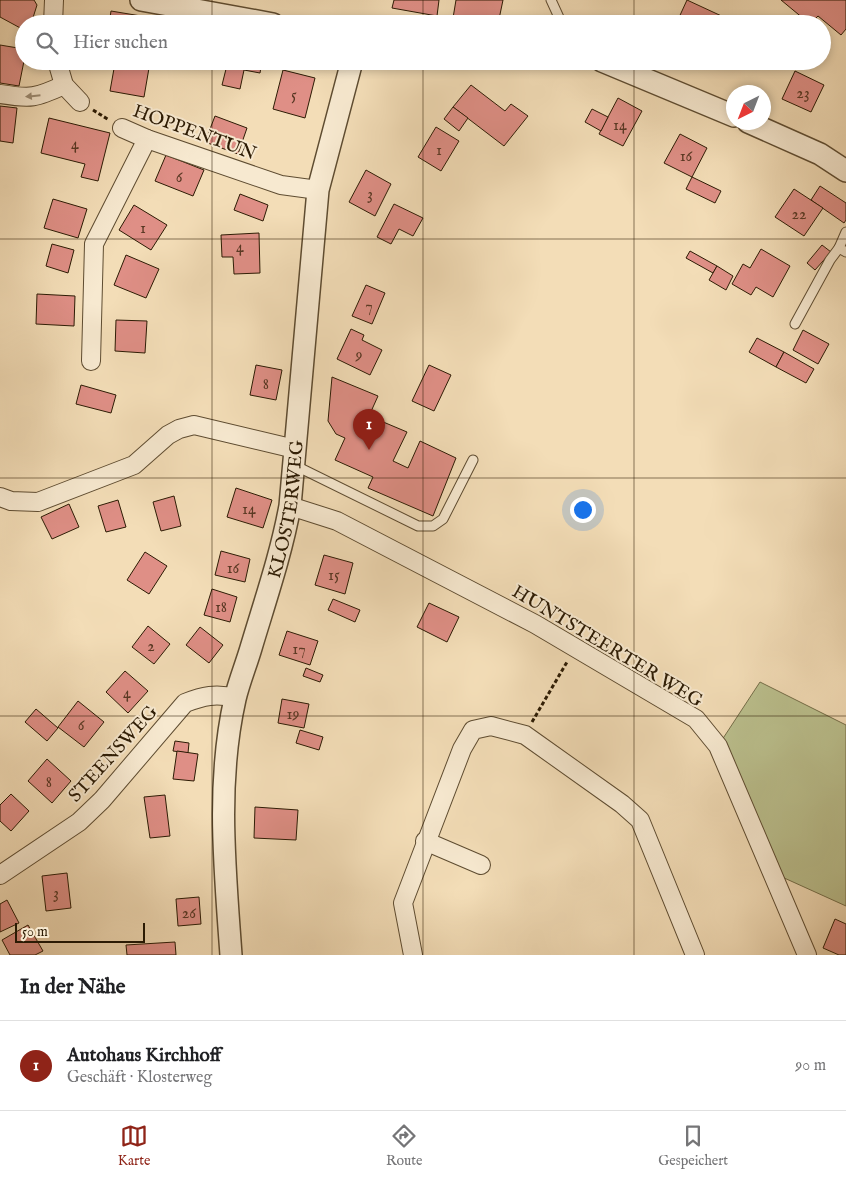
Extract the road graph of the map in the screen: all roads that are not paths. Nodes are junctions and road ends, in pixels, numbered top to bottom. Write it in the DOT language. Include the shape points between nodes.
graph roads {
  1 [pos="54,0"];
  2 [pos="141,0"];
  3 [pos="551,0"];
  4 [pos="53,15"];
  5 [pos="224,15"];
  6 [pos="558,15"];
  7 [pos="60,70"];
  8 [pos="350,70"];
  9 [pos="624,70"];
  10 [pos="64,85"];
  11 [pos="0,94"];
  12 [pos="80,102"];
  13 [pos="726,113"];
  14 [pos="122,128"];
  15 [pos="766,130"];
  16 [pos="147,139"];
  17 [pos="846,171"];
  18 [pos="318,190"];
  19 [pos="846,232"];
  20 [pos="842,250"];
  21 [pos="795,324"];
  22 [pos="91,361"];
  23 [pos="294,457"];
  24 [pos="473,460"];
  25 [pos="0,497"];
  26 [pos="290,506"];
  27 [pos="235,698"];
  28 [pos="425,841"];
  29 [pos="481,865"];
  30 [pos="0,874"];
  31 [pos="231,955"];
  32 [pos="413,955"];
  33 [pos="695,955"];
  34 [pos="807,955"];
  1 -- 4 [label="street"];
  2 -- 5 [label="street"];
  3 -- 6 [label="lane"];
  7 -- 10 [label="street"];
  8 -- 18 [label="street, KLOSTERWEG"];
  9 -- 13 [label="street"];
  10 -- 11 [label="street, one-way" via="39,96"];
  10 -- 12 [label="street"];
  14 -- 16 [label="street, HOPPENTUN"];
  15 -- 17 [label="street" via="820,154"];
  16 -- 18 [label="street, HOPPENTUN" via="281,185"];
  16 -- 22 [label="street" via="94,244"];
  18 -- 23 [label="street, KLOSTERWEG"];
  19 -- 20 [label="lane"];
  20 -- 21 [label="lane" via="830,260"];
  23 -- 24 [label="lane" via="418,526 433,526 443,519"];
  23 -- 25 [label="street" via="194,425 168,435 134,464 38,502 11,501"];
  23 -- 26 [label="street, KLOSTERWEG"];
  26 -- 27 [label="street, KLOSTERWEG" via="283,546"];
  26 -- 34 [label="street, HUNTSTEERTER WEG" via="337,521 535,624 696,720 718,746"];
  27 -- 30 [label="street, STEENSWEG" via="204,696 185,703 102,800 79,822"];
  27 -- 31 [label="street, KLOSTERWEG" via="224,783 224,850"];
  28 -- 29 [label="street"];
  28 -- 32 [label="street" via="403,903"];
  28 -- 33 [label="street" via="462,748 473,730 491,726 524,735 640,820"];
}
